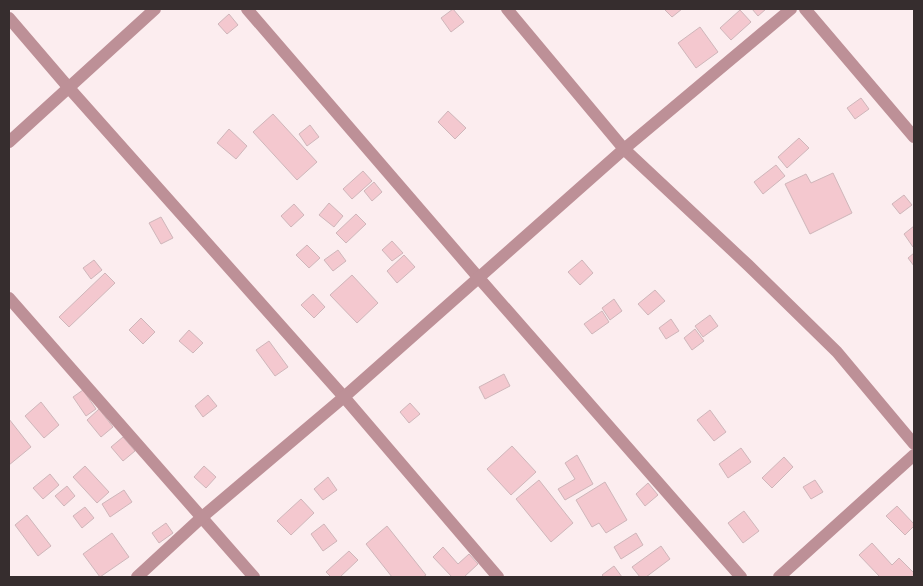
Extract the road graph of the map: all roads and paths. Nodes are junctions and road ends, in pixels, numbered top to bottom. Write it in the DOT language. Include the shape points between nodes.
graph roads {
  1 [pos="155,9"];
  2 [pos="247,9"];
  3 [pos="507,9"];
  4 [pos="791,9"];
  5 [pos="805,9"];
  6 [pos="9,18"];
  7 [pos="69,88"];
  8 [pos="914,137"];
  9 [pos="9,142"];
  10 [pos="624,149"];
  11 [pos="478,277"];
  12 [pos="9,298"];
  13 [pos="344,397"];
  14 [pos="914,444"];
  15 [pos="914,455"];
  16 [pos="201,518"];
  17 [pos="137,577"];
  18 [pos="254,577"];
  19 [pos="498,577"];
  20 [pos="741,577"];
  21 [pos="779,577"];
  1 -- 7 [label="street"];
  2 -- 11 [label="street"];
  3 -- 10 [label="street"];
  4 -- 10 [label="street"];
  5 -- 8 [label="street"];
  6 -- 7 [label="street"];
  7 -- 9 [label="street"];
  7 -- 13 [label="street"];
  10 -- 11 [label="street"];
  10 -- 14 [label="street" via="837,352"];
  11 -- 13 [label="street"];
  11 -- 20 [label="street"];
  12 -- 16 [label="street"];
  13 -- 16 [label="street"];
  13 -- 19 [label="street"];
  15 -- 21 [label="street"];
  16 -- 17 [label="street"];
  16 -- 18 [label="street"];
}
